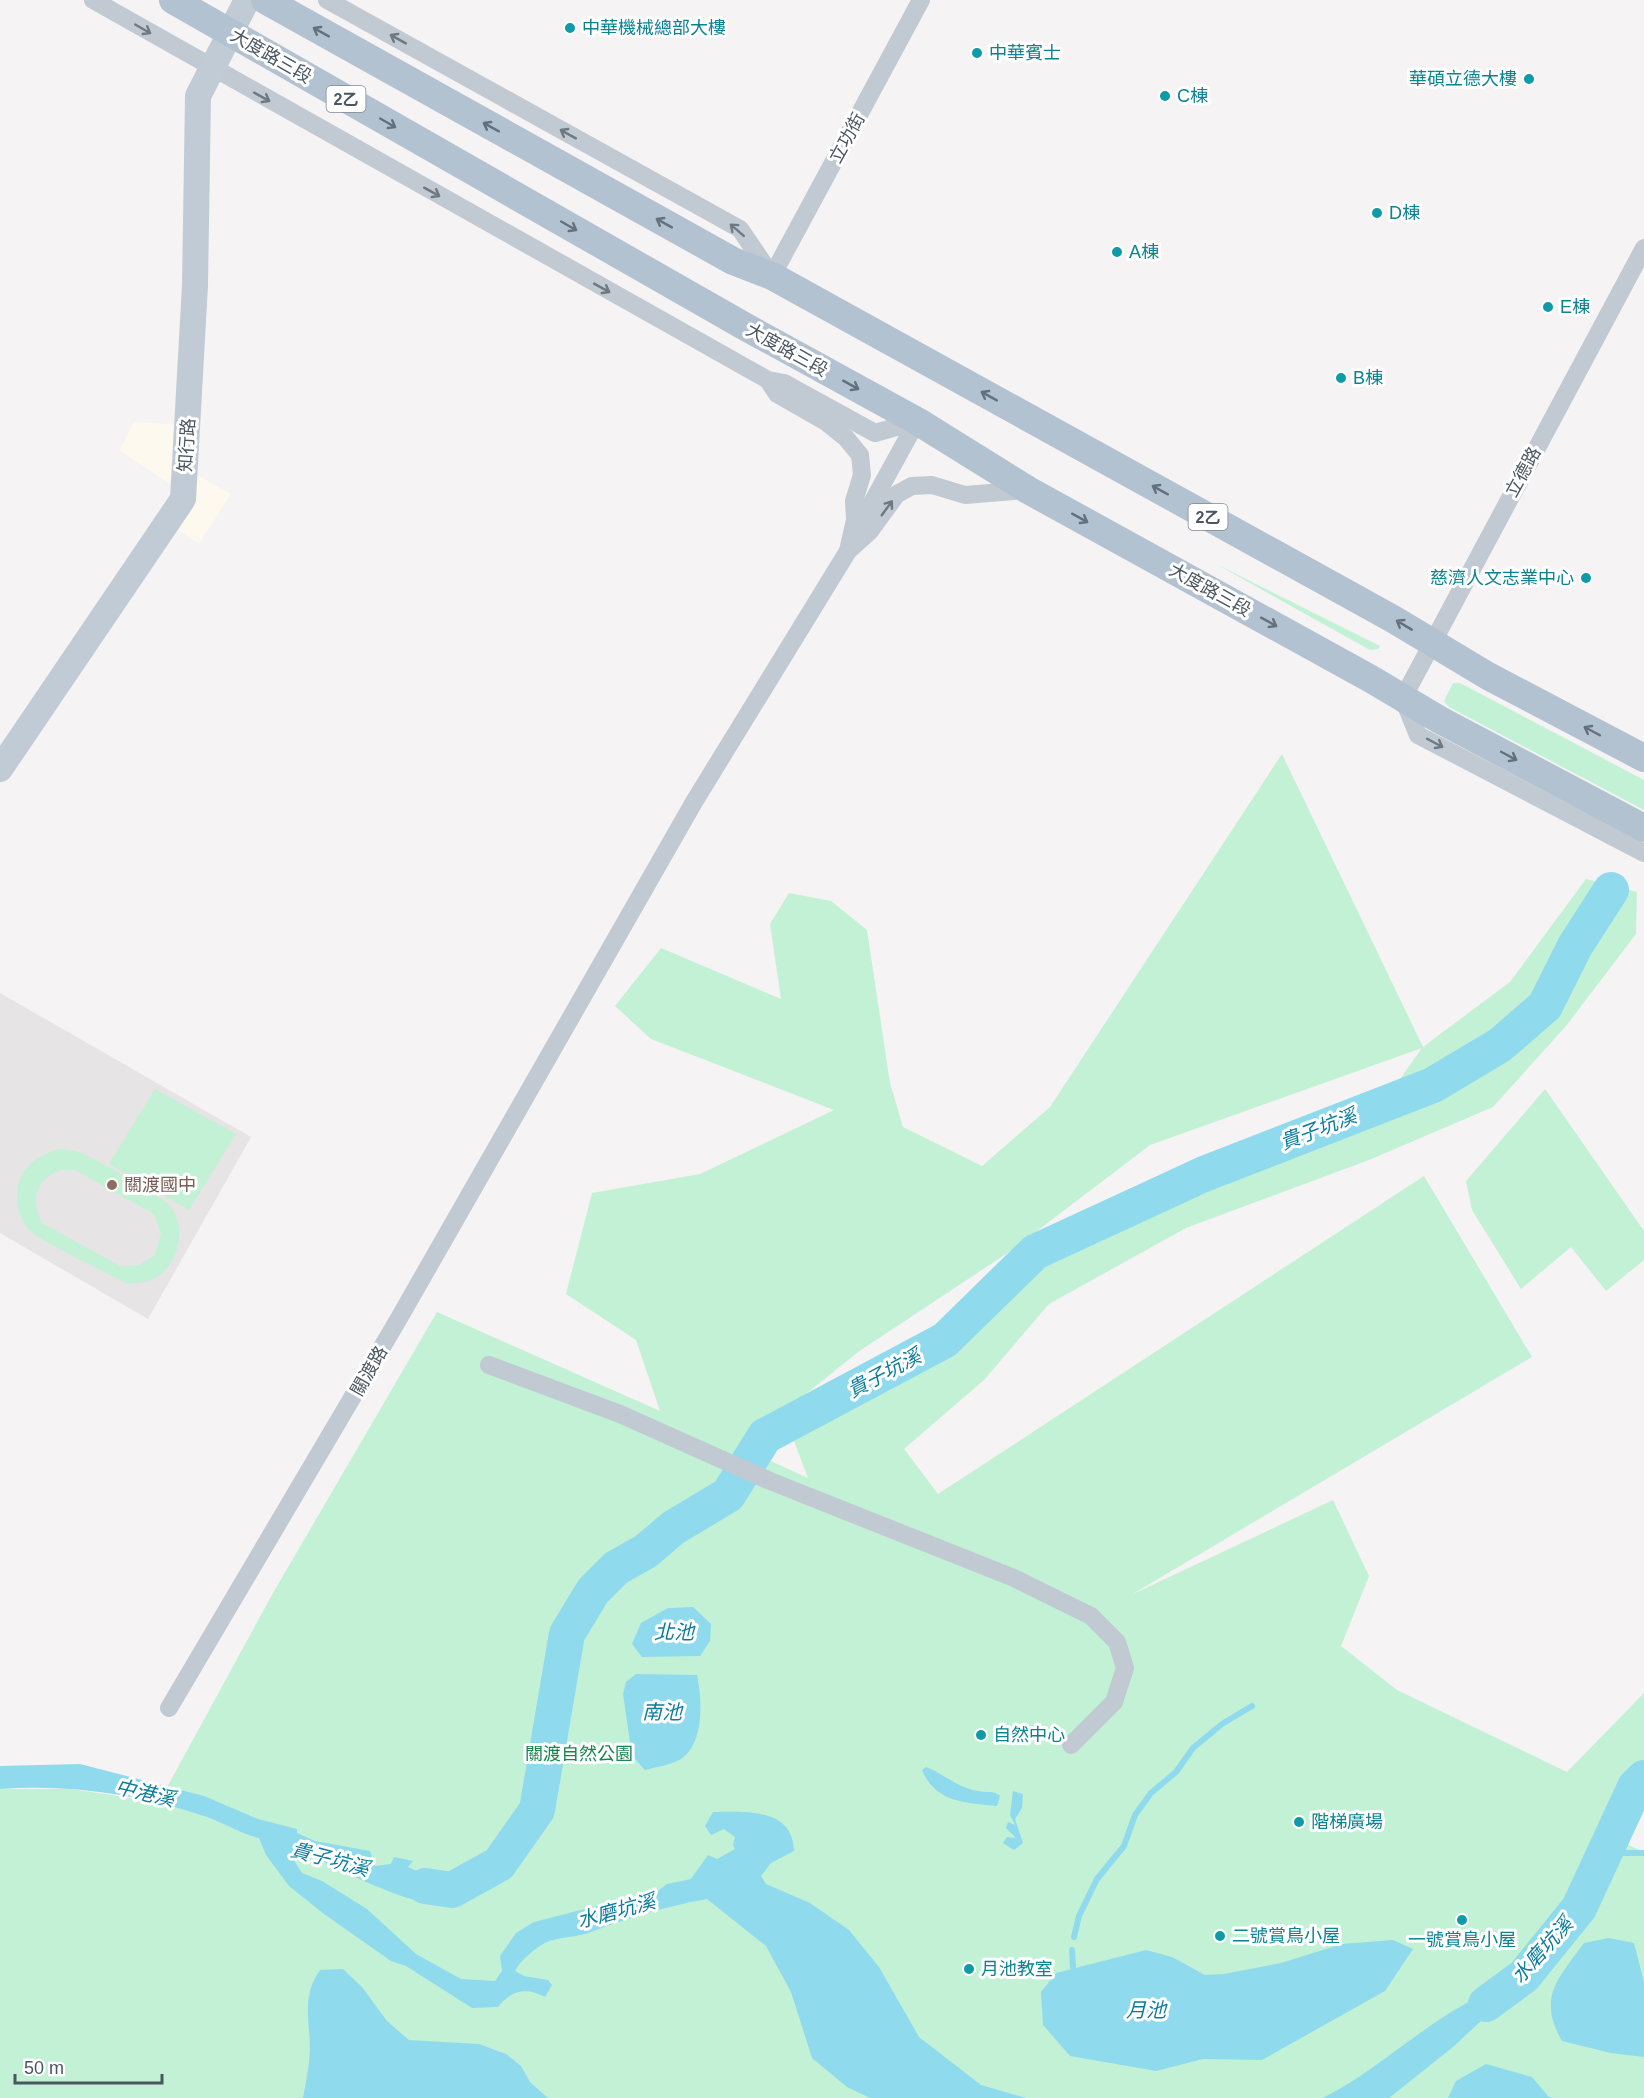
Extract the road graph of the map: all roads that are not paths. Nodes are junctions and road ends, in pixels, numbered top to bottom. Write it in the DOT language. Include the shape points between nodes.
graph roads {
  1 [pos="93,0"];
  2 [pos="173,0"];
  3 [pos="247,0"];
  4 [pos="265,0"];
  5 [pos="327,0"];
  6 [pos="921,0"];
  7 [pos="211,68"];
  8 [pos="1644,248"];
  9 [pos="772,276"];
  10 [pos="768,380"];
  11 [pos="917,421"];
  12 [pos="1028,490"];
  13 [pos="855,520"];
  14 [pos="848,551"];
  15 [pos="1432,642"];
  16 [pos="1403,698"];
  17 [pos="1644,758"];
  18 [pos="0,769"];
  19 [pos="1610,822"];
  20 [pos="1644,828"];
  21 [pos="1644,853"];
  22 [pos="489,1365"];
  23 [pos="169,1708"];
  24 [pos="1071,1745"];
  1 -- 7 [label="street, 大度路三段, one-way"];
  2 -- 11 [label="main road, 大度路三段 / 2乙, one-way"];
  3 -- 7 [label="street, 知行路"];
  9 -- 4 [label="main road, 2乙, one-way" via="733,261"];
  9 -- 5 [label="street, one-way" via="740,229"];
  6 -- 9 [label="street, 立功街"];
  7 -- 10 [label="street, 大度路三段, one-way"];
  7 -- 18 [label="street, 知行路" via="198,96 195,285 183,499"];
  8 -- 15 [label="street, 立德路"];
  15 -- 9 [label="main road, 2乙, one-way"];
  10 -- 11 [label="street" via="784,383 875,433"];
  10 -- 13 [label="street" via="777,394 826,422 860,455 862,475 854,501"];
  11 -- 12 [label="main road, 大度路三段 / 2乙"];
  11 -- 13 [label="street" via="868,510"];
  14 -- 12 [label="street, one-way" via="870,531 897,494 912,486 932,485 965,495"];
  12 -- 16 [label="main road, 大度路三段 / 2乙, one-way"];
  13 -- 14 [label="street"];
  14 -- 23 [label="street, 關渡路" via="694,802 387,1340"];
  15 -- 16 [label="street, 立德路"];
  17 -- 15 [label="main road, 2乙, one-way"];
  16 -- 19 [label="main road, 大度路三段 / 2乙, one-way"];
  19 -- 20 [label="main road, 2乙"];
  19 -- 21 [label="street"];
  22 -- 24 [label="street" via="620,1414 1014,1578 1091,1616 1117,1642 1125,1668 1114,1702"];
}
